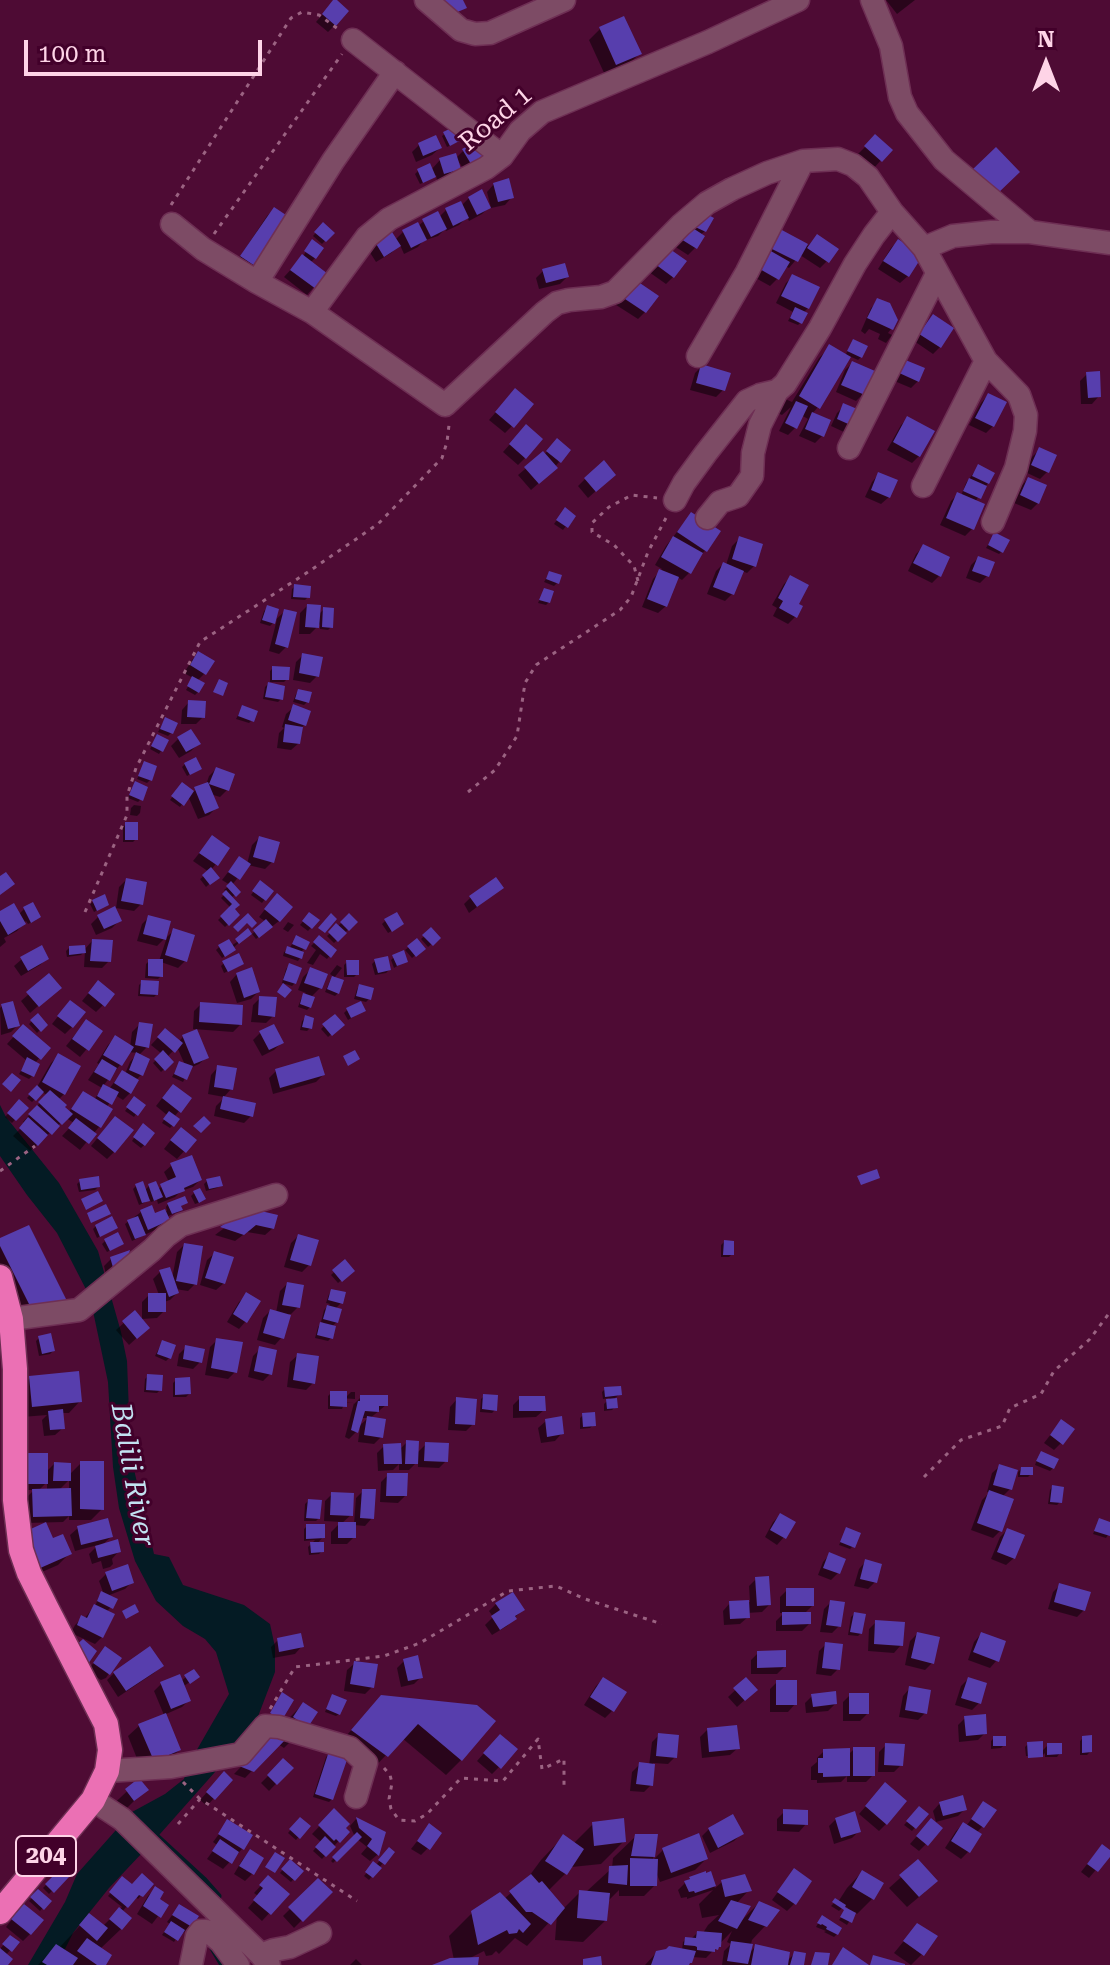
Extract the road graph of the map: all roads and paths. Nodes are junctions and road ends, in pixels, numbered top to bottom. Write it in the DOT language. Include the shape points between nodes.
graph roads {
  1 [pos="426,0"];
  2 [pos="564,0"];
  3 [pos="798,0"];
  4 [pos="872,0"];
  5 [pos="353,40"];
  6 [pos="395,72"];
  7 [pos="502,156"];
  8 [pos="803,161"];
  9 [pos="892,212"];
  10 [pos="172,224"];
  11 [pos="1030,232"];
  12 [pos="1110,243"];
  13 [pos="924,248"];
  14 [pos="203,249"];
  15 [pos="937,274"];
  16 [pos="257,282"];
  17 [pos="312,312"];
  18 [pos="698,356"];
  19 [pos="986,361"];
  20 [pos="777,391"];
  21 [pos="445,405"];
  22 [pos="849,448"];
  23 [pos="923,486"];
  24 [pos="675,500"];
  25 [pos="707,518"];
  26 [pos="993,522"];
  27 [pos="638,581"];
  28 [pos="468,792"];
  29 [pos="85,912"];
  30 [pos="35,1146"];
  31 [pos="0,1171"];
  32 [pos="276,1195"];
  33 [pos="0,1277"];
  34 [pos="1110,1312"];
  35 [pos="11,1319"];
  36 [pos="924,1477"];
  37 [pos="662,1624"];
  38 [pos="265,1717"];
  39 [pos="366,1763"];
  40 [pos="107,1771"];
  41 [pos="182,1772"];
  42 [pos="564,1788"];
  43 [pos="198,1797"];
  44 [pos="356,1797"];
  45 [pos="93,1800"];
  46 [pos="178,1824"];
  47 [pos="357,1901"];
  48 [pos="0,1912"];
  49 [pos="320,1933"];
  50 [pos="260,1955"];
  51 [pos="191,1965"];
  52 [pos="238,1965"];
  1 -- 2 [label="street" via="461,30 475,34 490,33"];
  3 -- 7 [label="street, Road 1" via="542,112"];
  4 -- 11 [label="street" via="891,46 907,113 944,160"];
  5 -- 6 [label="street"];
  5 -- 10 [label="path" via="319,15 302,12 291,18 170,206"];
  5 -- 14 [label="path"];
  6 -- 7 [label="street"];
  6 -- 16 [label="street"];
  7 -- 17 [label="street, Road 1" via="389,219 367,237"];
  8 -- 9 [label="street" via="838,159 853,165"];
  8 -- 18 [label="street"];
  8 -- 21 [label="street" via="707,203 615,292 557,303"];
  9 -- 13 [label="street"];
  9 -- 20 [label="street"];
  10 -- 14 [label="street"];
  11 -- 12 [label="street"];
  11 -- 13 [label="street" via="953,236"];
  13 -- 15 [label="street"];
  14 -- 16 [label="street"];
  15 -- 19 [label="street"];
  15 -- 22 [label="street"];
  16 -- 17 [label="street"];
  17 -- 21 [label="street"];
  19 -- 23 [label="street"];
  19 -- 26 [label="street" via="1019,395 1026,415 1016,468"];
  20 -- 24 [label="street" via="747,401"];
  20 -- 25 [label="street" via="760,425 752,476 738,496 720,502"];
  21 -- 29 [label="path" via="449,422 442,458 378,524 200,642 136,768 127,815"];
  24 -- 27 [label="path"];
  24 -- 27 [label="path" via="632,495 592,523 592,532 634,566"];
  27 -- 28 [label="path" via="620,610 536,665 525,683 517,736 495,770"];
  30 -- 31 [label="path"];
  32 -- 35 [label="street" via="181,1225 79,1310"];
  33 -- 35 [label="highway, 204"];
  34 -- 36 [label="path" via="1090,1339 1054,1371 1041,1394 1010,1408 1002,1426 961,1440"];
  35 -- 40 [label="highway, 204" via="21,1550 106,1724"];
  37 -- 38 [label="path" via="556,1586 508,1591 420,1643 384,1656 295,1667"];
  39 -- 41 [label="street" via="350,1748 265,1726 241,1754"];
  39 -- 42 [label="path" via="376,1762 390,1775 389,1799 399,1820 415,1821 427,1814 461,1778 503,1781 538,1739 542,1769 564,1759"];
  39 -- 44 [label="street"];
  40 -- 41 [label="street" via="171,1767"];
  40 -- 45 [label="highway, 204"];
  41 -- 43 [label="path"];
  43 -- 46 [label="path"];
  43 -- 47 [label="path"];
  45 -- 48 [label="highway, 204"];
  45 -- 50 [label="street" via="122,1819"];
  49 -- 50 [label="street"];
  51 -- 52 [label="street" via="197,1936 206,1931"];
}
